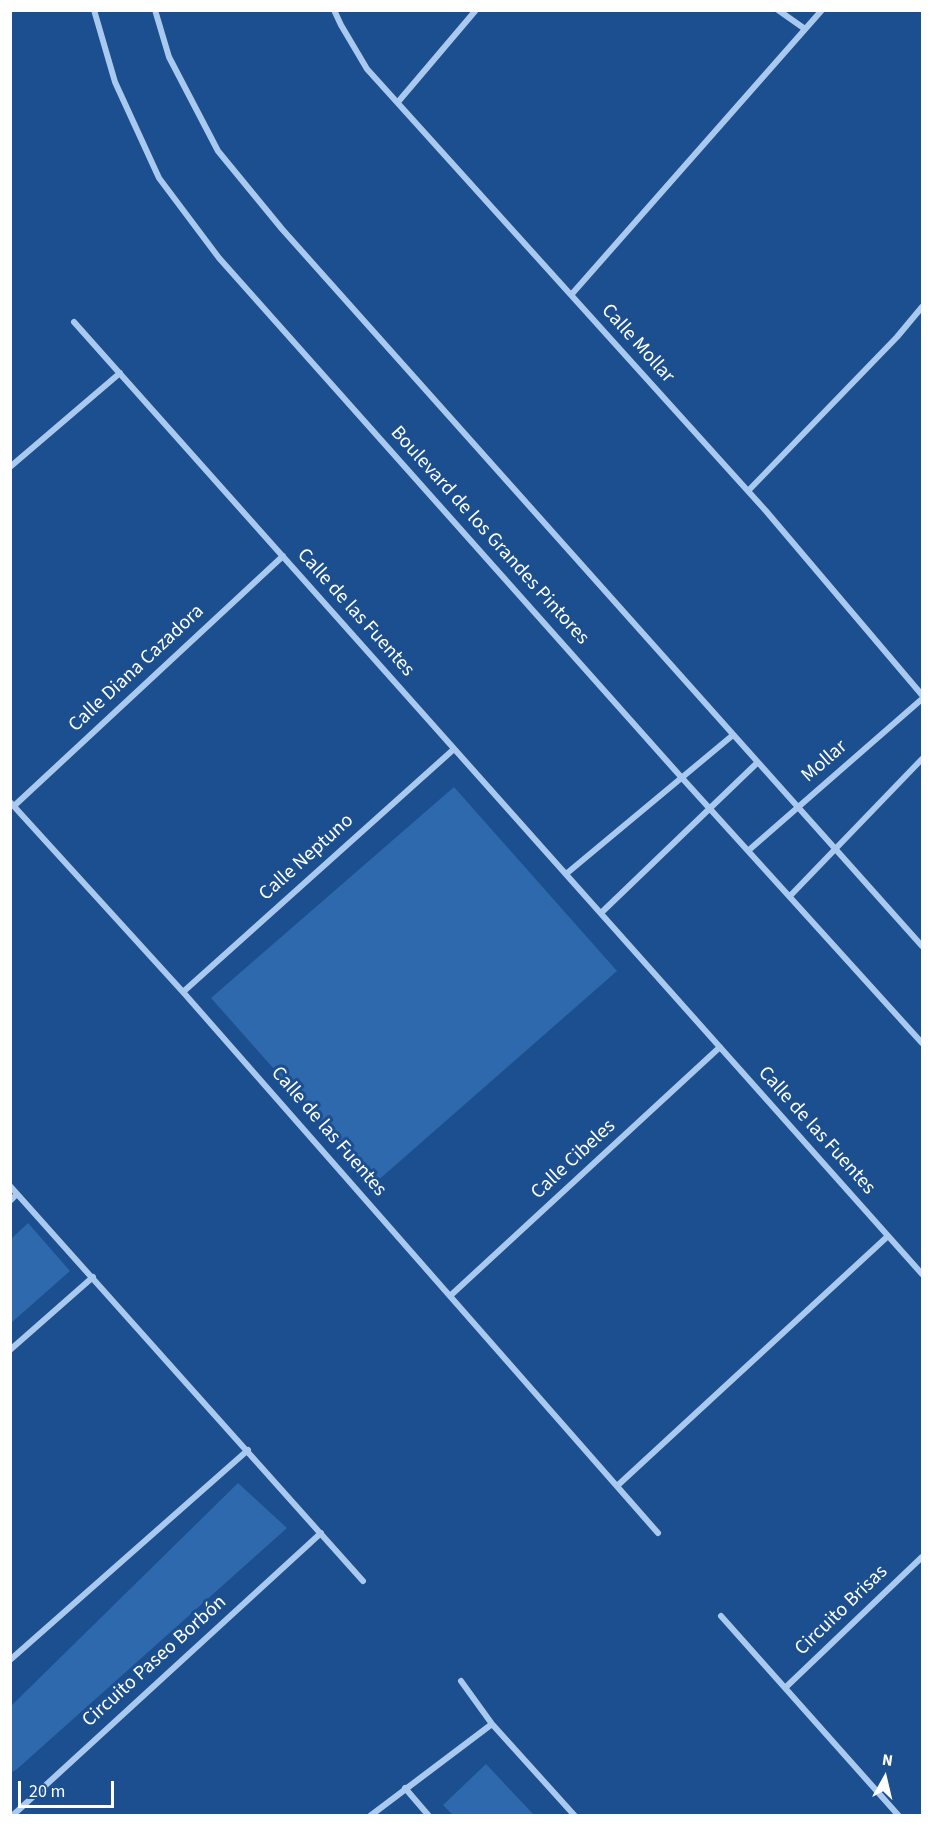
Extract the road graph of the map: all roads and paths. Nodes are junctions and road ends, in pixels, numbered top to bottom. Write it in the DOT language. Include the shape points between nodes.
graph roads {
  1 [pos="94,10"];
  2 [pos="155,10"];
  3 [pos="334,10"];
  4 [pos="476,10"];
  5 [pos="778,10"];
  6 [pos="822,10"];
  7 [pos="805,29"];
  8 [pos="398,102"];
  9 [pos="571,295"];
  10 [pos="922,307"];
  11 [pos="74,322"];
  12 [pos="120,374"];
  13 [pos="10,467"];
  14 [pos="748,491"];
  15 [pos="283,556"];
  16 [pos="922,697"];
  17 [pos="733,735"];
  18 [pos="454,749"];
  19 [pos="922,759"];
  20 [pos="757,763"];
  21 [pos="682,778"];
  22 [pos="12,804"];
  23 [pos="710,808"];
  24 [pos="797,808"];
  25 [pos="836,848"];
  26 [pos="749,850"];
  27 [pos="566,874"];
  28 [pos="790,896"];
  29 [pos="601,913"];
  30 [pos="922,946"];
  31 [pos="183,992"];
  32 [pos="922,1043"];
  33 [pos="720,1047"];
  34 [pos="10,1186"];
  35 [pos="17,1194"];
  36 [pos="10,1201"];
  37 [pos="888,1236"];
  38 [pos="922,1274"];
  39 [pos="93,1277"];
  40 [pos="450,1296"];
  41 [pos="10,1350"];
  42 [pos="248,1450"];
  43 [pos="617,1486"];
  44 [pos="321,1533"];
  45 [pos="658,1533"];
  46 [pos="922,1557"];
  47 [pos="363,1581"];
  48 [pos="721,1616"];
  49 [pos="10,1660"];
  50 [pos="461,1681"];
  51 [pos="785,1688"];
  52 [pos="492,1724"];
  53 [pos="405,1788"];
  54 [pos="12,1815"];
  55 [pos="370,1815"];
  56 [pos="429,1815"];
  57 [pos="575,1815"];
  58 [pos="899,1815"];
  1 -- 21 [label="street, Boulevard de los Grandes Pintores" via="115,82 159,178 219,258"];
  2 -- 17 [label="street" via="170,57 218,151 282,229"];
  3 -- 8 [label="street, Calle Mollar" via="367,69"];
  4 -- 8 [label="street"];
  5 -- 7 [label="street"];
  6 -- 7 [label="street"];
  7 -- 9 [label="street"];
  8 -- 9 [label="street, Calle Mollar"];
  9 -- 14 [label="street, Calle Mollar"];
  10 -- 14 [label="street"];
  11 -- 12 [label="street, Calle de las Fuentes"];
  12 -- 13 [label="street"];
  12 -- 15 [label="street, Calle de las Fuentes"];
  14 -- 16 [label="street, Calle Mollar"];
  15 -- 18 [label="street, Calle de las Fuentes"];
  15 -- 22 [label="street, Calle Diana Cazadora"];
  16 -- 24 [label="street, Mollar"];
  17 -- 20 [label="street"];
  17 -- 21 [label="street"];
  18 -- 27 [label="street, Calle de las Fuentes"];
  18 -- 31 [label="street, Calle Neptuno"];
  19 -- 25 [label="street"];
  20 -- 23 [label="street"];
  20 -- 24 [label="street"];
  21 -- 23 [label="street, Boulevard de los Grandes Pintores"];
  21 -- 27 [label="street"];
  22 -- 31 [label="street, Calle de las Fuentes"];
  23 -- 26 [label="street, Boulevard de los Grandes Pintores"];
  23 -- 29 [label="street"];
  24 -- 25 [label="street"];
  24 -- 26 [label="street, Mollar"];
  25 -- 28 [label="street"];
  25 -- 30 [label="street"];
  26 -- 28 [label="street, Boulevard de los Grandes Pintores"];
  27 -- 29 [label="street, Calle de las Fuentes"];
  28 -- 32 [label="street, Boulevard de los Grandes Pintores"];
  29 -- 33 [label="street, Calle de las Fuentes"];
  31 -- 40 [label="street, Calle de las Fuentes"];
  33 -- 37 [label="street, Calle de las Fuentes"];
  33 -- 40 [label="street, Calle Cibeles"];
  34 -- 35 [label="street"];
  35 -- 36 [label="street"];
  35 -- 39 [label="street"];
  37 -- 38 [label="street, Calle de las Fuentes"];
  37 -- 43 [label="street"];
  39 -- 41 [label="street"];
  39 -- 42 [label="street"];
  40 -- 43 [label="street, Calle de las Fuentes"];
  42 -- 44 [label="street"];
  42 -- 49 [label="street"];
  43 -- 45 [label="street, Calle de las Fuentes"];
  44 -- 47 [label="street"];
  44 -- 54 [label="street, Circuito Paseo Borbón"];
  46 -- 51 [label="street, Circuito Brisas"];
  48 -- 51 [label="street"];
  50 -- 52 [label="street"];
  51 -- 58 [label="street"];
  52 -- 53 [label="street"];
  52 -- 57 [label="street"];
  53 -- 55 [label="street"];
  53 -- 56 [label="street"];
}
